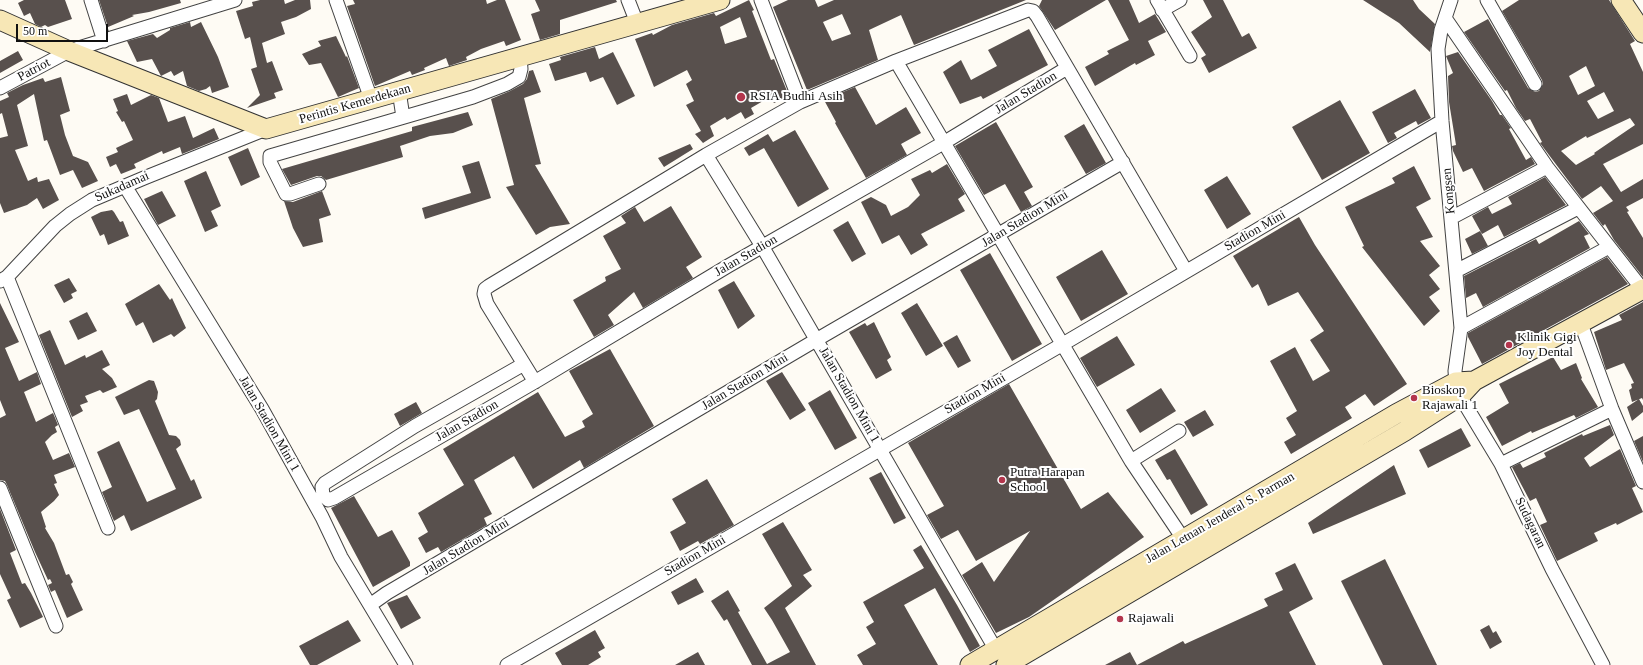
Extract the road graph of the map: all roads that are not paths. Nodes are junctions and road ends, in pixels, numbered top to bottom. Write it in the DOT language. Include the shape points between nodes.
graph roads {
  1 [pos="91,0"];
  2 [pos="235,0"];
  3 [pos="336,0"];
  4 [pos="628,0"];
  5 [pos="720,0"];
  6 [pos="761,0"];
  7 [pos="1180,0"];
  8 [pos="1452,0"];
  9 [pos="1487,0"];
  10 [pos="1621,0"];
  11 [pos="200,5"];
  12 [pos="1160,5"];
  13 [pos="1445,18"];
  14 [pos="0,20"];
  15 [pos="637,23"];
  16 [pos="1643,33"];
  17 [pos="104,41"];
  18 [pos="68,51"];
  19 [pos="1190,56"];
  20 [pos="520,57"];
  21 [pos="896,61"];
  22 [pos="1067,68"];
  23 [pos="1535,84"];
  24 [pos="0,88"];
  25 [pos="399,91"];
  26 [pos="371,99"];
  27 [pos="800,102"];
  28 [pos="403,117"];
  29 [pos="1442,121"];
  30 [pos="266,129"];
  31 [pos="945,142"];
  32 [pos="706,155"];
  33 [pos="1123,162"];
  34 [pos="1547,167"];
  35 [pos="319,184"];
  36 [pos="125,186"];
  37 [pos="1578,208"];
  38 [pos="1451,218"];
  39 [pos="999,235"];
  40 [pos="762,246"];
  41 [pos="1609,247"];
  42 [pos="1186,271"];
  43 [pos="1456,271"];
  44 [pos="3,279"];
  45 [pos="1643,289"];
  46 [pos="1581,324"];
  47 [pos="1461,328"];
  48 [pos="816,340"];
  49 [pos="1062,344"];
  50 [pos="524,364"];
  51 [pos="535,382"];
  52 [pos="1464,386"];
  53 [pos="1612,409"];
  54 [pos="414,426"];
  55 [pos="1179,431"];
  56 [pos="425,445"];
  57 [pos="880,448"];
  58 [pos="1329,454"];
  59 [pos="1131,461"];
  60 [pos="1501,464"];
  61 [pos="1338,470"];
  62 [pos="1643,482"];
  63 [pos="0,488"];
  64 [pos="328,500"];
  65 [pos="322,517"];
  66 [pos="108,528"];
  67 [pos="1184,540"];
  68 [pos="1193,556"];
  69 [pos="370,605"];
  70 [pos="56,626"];
  71 [pos="997,651"];
  72 [pos="406,665"];
  73 [pos="507,665"];
  74 [pos="970,665"];
  75 [pos="1603,665"];
  1 -- 17 [label="street"];
  2 -- 11 [label="street, Patriot"];
  3 -- 26 [label="street"];
  4 -- 15 [label="street"];
  5 -- 15 [label="street, Perintis Kemerdekaan"];
  6 -- 27 [label="street"];
  7 -- 12 [label="street"];
  8 -- 13 [label="street, Kongsen"];
  9 -- 23 [label="street"];
  10 -- 16 [label="street"];
  11 -- 17 [label="street, Patriot"];
  12 -- 19 [label="street"];
  13 -- 29 [label="street, Kongsen" via="1438,49"];
  13 -- 34 [label="street"];
  14 -- 18 [label="street"];
  15 -- 20 [label="street, Perintis Kemerdekaan"];
  17 -- 18 [label="street, Patriot"];
  18 -- 24 [label="street, Patriot"];
  18 -- 30 [label="street"];
  20 -- 25 [label="street, Perintis Kemerdekaan"];
  20 -- 28 [label="street" via="519,77 507,84 473,97"];
  21 -- 22 [label="street" via="1028,10 1037,16"];
  21 -- 27 [label="street"];
  21 -- 31 [label="street"];
  22 -- 31 [label="street, Jalan Stadion"];
  22 -- 33 [label="street"];
  25 -- 26 [label="street, Perintis Kemerdekaan"];
  25 -- 28 [label="street"];
  26 -- 30 [label="street, Perintis Kemerdekaan"];
  27 -- 32 [label="street"];
  28 -- 35 [label="street" via="270,156 270,162 286,194"];
  29 -- 38 [label="street, Kongsen"];
  29 -- 42 [label="street, Stadion Mini"];
  30 -- 36 [label="street, Sukadamai"];
  31 -- 39 [label="street"];
  31 -- 40 [label="street, Jalan Stadion"];
  32 -- 40 [label="street, Jalan Stadion Mini 1"];
  32 -- 50 [label="street" via="485,289 487,304"];
  33 -- 39 [label="street, Jalan Stadion Mini"];
  33 -- 42 [label="street"];
  34 -- 37 [label="street"];
  34 -- 38 [label="street"];
  36 -- 44 [label="street, Sukadamai" via="92,200 70,214"];
  36 -- 65 [label="street, Jalan Stadion Mini 1" via="262,409"];
  37 -- 41 [label="street"];
  37 -- 43 [label="street"];
  38 -- 43 [label="street, Kongsen"];
  39 -- 48 [label="street, Jalan Stadion Mini"];
  39 -- 49 [label="street"];
  40 -- 48 [label="street, Jalan Stadion Mini 1"];
  40 -- 51 [label="street, Jalan Stadion"];
  41 -- 45 [label="street"];
  41 -- 47 [label="street"];
  42 -- 49 [label="street, Stadion Mini"];
  43 -- 47 [label="street, Kongsen"];
  44 -- 66 [label="street"];
  45 -- 46 [label="street, Jalan Letnan Jenderal S. Parman"];
  46 -- 52 [label="street, Jalan Letnan Jenderal S. Parman"];
  46 -- 53 [label="street"];
  47 -- 52 [label="street, Kongsen" via="1455,371"];
  48 -- 57 [label="street, Jalan Stadion Mini 1"];
  48 -- 69 [label="street, Jalan Stadion Mini"];
  49 -- 57 [label="street, Stadion Mini"];
  49 -- 59 [label="street"];
  50 -- 51 [label="street"];
  50 -- 54 [label="street, Jalan Stadion"];
  51 -- 56 [label="street, Jalan Stadion"];
  52 -- 58 [label="street, Jalan Letnan Jenderal S. Parman" via="1396,414"];
  52 -- 60 [label="street, Sudagaran"];
  52 -- 61 [label="street, Jalan Letnan Jenderal S. Parman"];
  53 -- 60 [label="street"];
  53 -- 62 [label="street"];
  54 -- 56 [label="street, Jalan Stadion"];
  54 -- 64 [label="street, Jalan Stadion" via="325,483 322,491"];
  55 -- 59 [label="street"];
  56 -- 64 [label="street, Jalan Stadion"];
  57 -- 71 [label="street, Jalan Stadion Mini 1"];
  57 -- 73 [label="street, Stadion Mini"];
  58 -- 61 [label="street"];
  58 -- 67 [label="street, Jalan Letnan Jenderal S. Parman"];
  59 -- 67 [label="street"];
  60 -- 75 [label="street, Sudagaran" via="1552,569"];
  61 -- 68 [label="street, Jalan Letnan Jenderal S. Parman"];
  63 -- 70 [label="street"];
  64 -- 65 [label="street, Jalan Stadion"];
  65 -- 69 [label="street, Jalan Stadion Mini 1"];
  67 -- 68 [label="street"];
  67 -- 71 [label="street, Jalan Letnan Jenderal S. Parman"];
  68 -- 71 [label="street, Jalan Letnan Jenderal S. Parman"];
  69 -- 72 [label="street, Jalan Stadion Mini 1"];
  71 -- 74 [label="street, Jalan Letnan Jenderal S. Parman"];
}
